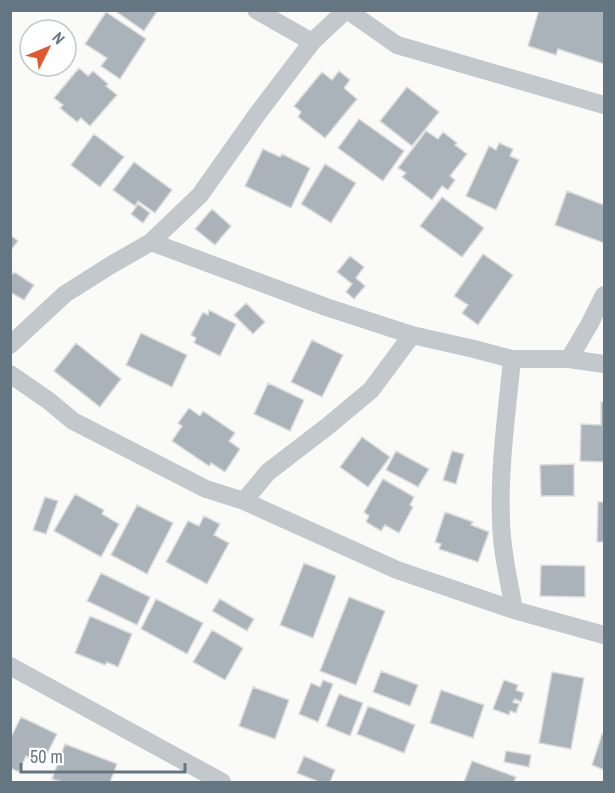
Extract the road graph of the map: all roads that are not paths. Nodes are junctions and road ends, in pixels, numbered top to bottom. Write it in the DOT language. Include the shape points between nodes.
graph roads {
  1 [pos="256,10"];
  2 [pos="346,10"];
  3 [pos="312,42"];
  4 [pos="604,105"];
  5 [pos="151,242"];
  6 [pos="604,295"];
  7 [pos="412,335"];
  8 [pos="10,345"];
  9 [pos="512,359"];
  10 [pos="569,359"];
  11 [pos="604,364"];
  12 [pos="10,374"];
  13 [pos="244,501"];
  14 [pos="514,610"];
  15 [pos="604,635"];
  16 [pos="10,666"];
  17 [pos="222,783"];
  1 -- 3 [label="street"];
  2 -- 3 [label="street"];
  2 -- 4 [label="street" via="397,45"];
  3 -- 5 [label="street" via="200,195"];
  5 -- 7 [label="street"];
  5 -- 8 [label="street" via="65,294"];
  6 -- 10 [label="street"];
  7 -- 9 [label="street"];
  7 -- 13 [label="street" via="371,390 268,472"];
  9 -- 10 [label="street"];
  9 -- 14 [label="street" via="501,520"];
  10 -- 11 [label="street"];
  12 -- 13 [label="street" via="73,421 206,489"];
  13 -- 14 [label="street" via="397,570"];
  14 -- 15 [label="street"];
  16 -- 17 [label="street"];
}
